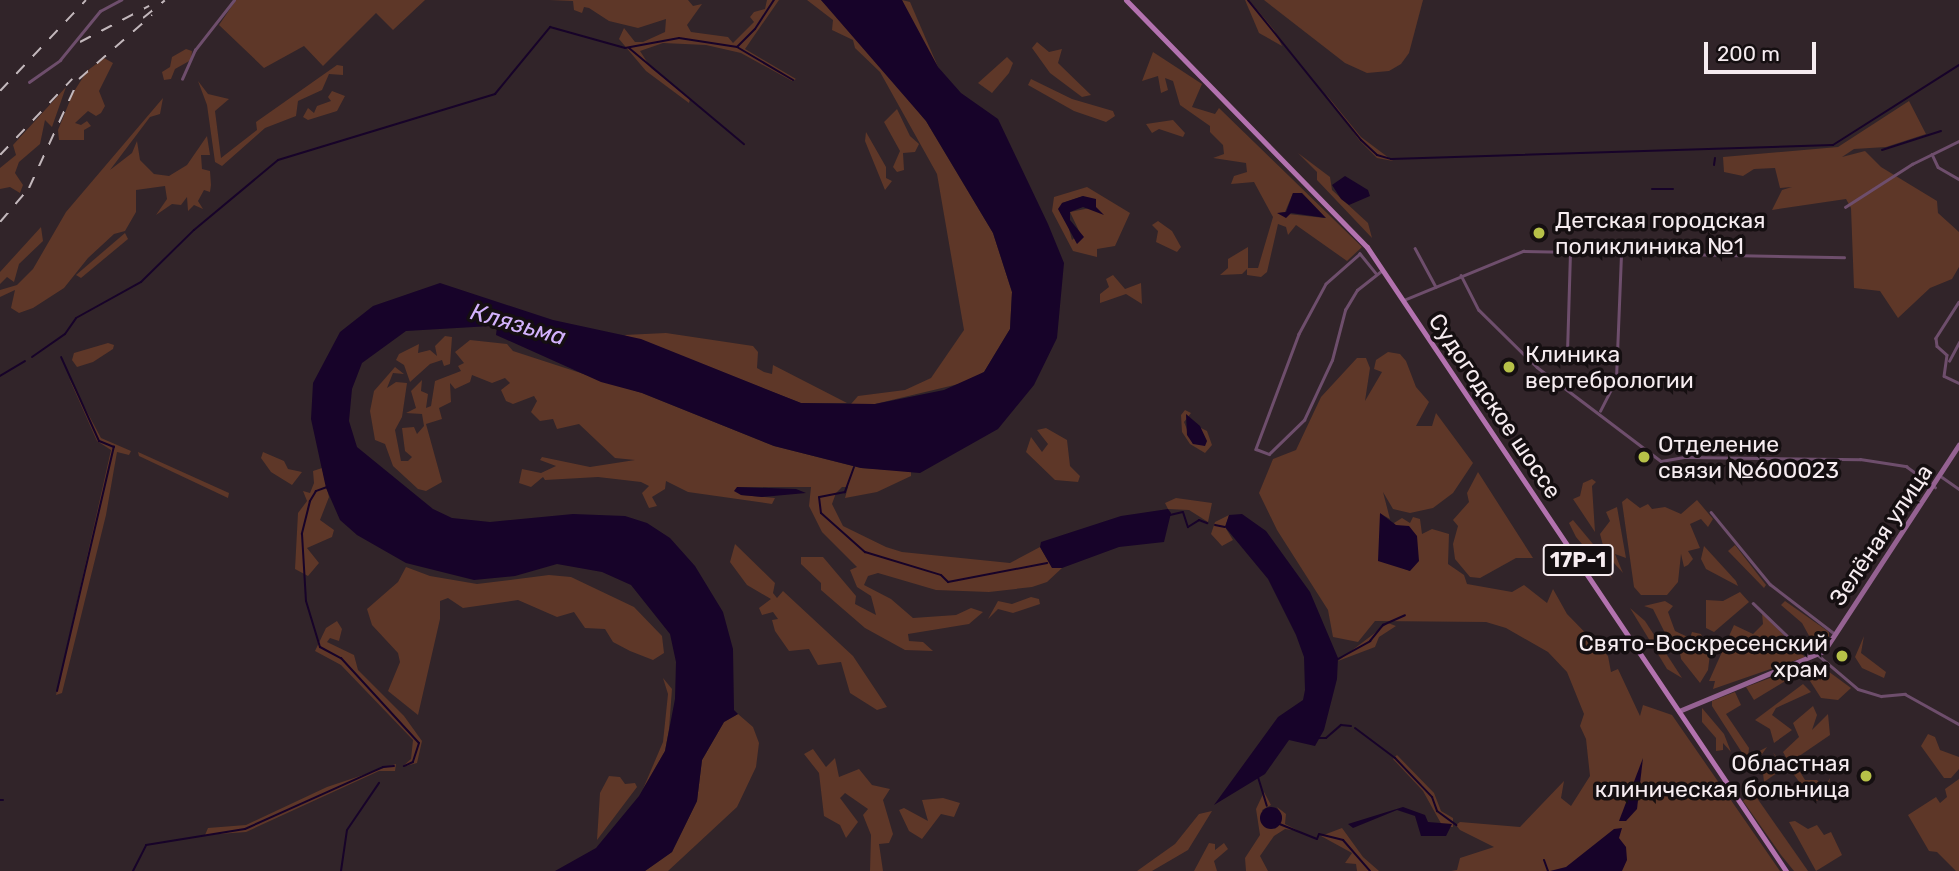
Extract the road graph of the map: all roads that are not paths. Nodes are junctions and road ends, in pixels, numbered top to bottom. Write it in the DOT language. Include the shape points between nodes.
graph roads {
  1 [pos="121,0"];
  2 [pos="234,0"];
  3 [pos="1126,0"];
  4 [pos="182,79"];
  5 [pos="29,82"];
  6 [pos="1959,141"];
  7 [pos="1932,155"];
  8 [pos="1959,179"];
  9 [pos="1845,207"];
  10 [pos="1415,248"];
  11 [pos="1570,251"];
  12 [pos="1621,253"];
  13 [pos="1844,257"];
  14 [pos="1384,270"];
  15 [pos="1376,274"];
  16 [pos="1461,275"];
  17 [pos="1436,287"];
  18 [pos="1404,300"];
  19 [pos="1959,302"];
  20 [pos="1959,342"];
  21 [pos="1567,353"];
  22 [pos="1947,363"];
  23 [pos="1959,383"];
  24 [pos="1600,411"];
  25 [pos="1959,445"];
  26 [pos="1942,477"];
  27 [pos="1935,487"];
  28 [pos="1959,489"];
  29 [pos="1712,512"];
  30 [pos="1753,603"];
  31 [pos="1835,634"];
  32 [pos="1818,655"];
  33 [pos="1811,659"];
  34 [pos="1679,711"];
  35 [pos="1957,716"];
  36 [pos="1959,724"];
  37 [pos="1786,871"];
  1 -- 5 [label="street" via="100,11 60,60"];
  2 -- 4 [label="street" via="195,50"];
  3 -- 14 [label="main road, Судогодское шоссе / 17Р-1" via="1340,216"];
  6 -- 7 [label="street"];
  7 -- 8 [label="street" via="1938,167"];
  7 -- 9 [label="street"];
  10 -- 17 [label="street"];
  11 -- 12 [label="street"];
  11 -- 16 [label="street" via="1523,251"];
  11 -- 21 [label="street"];
  12 -- 13 [label="street"];
  12 -- 24 [label="street" via="1616,379"];
  14 -- 15 [label="street"];
  14 -- 18 [label="main road, Судогодское шоссе / 17Р-1"];
  15 -- 15 [label="street" via="1357,290 1345,310 1332,360 1304,420 1269,454 1256,449 1299,334 1326,284 1360,254"];
  16 -- 17 [label="street"];
  16 -- 24 [label="street" via="1489,321 1537,367"];
  17 -- 18 [label="street"];
  18 -- 34 [label="main road, Судогодское шоссе / 17Р-1"];
  19 -- 22 [label="street" via="1936,338"];
  20 -- 22 [label="street"];
  22 -- 23 [label="street" via="1944,376"];
  24 -- 27 [label="street" via="1668,463 1684,457 1860,459 1906,466"];
  25 -- 26 [label="street, Зелёная улица"];
  26 -- 27 [label="street, Зелёная улица"];
  26 -- 28 [label="street"];
  27 -- 31 [label="street, Зелёная улица"];
  29 -- 31 [label="street" via="1770,584"];
  30 -- 33 [label="street"];
  31 -- 32 [label="street, Зелёная улица"];
  32 -- 33 [label="street, Зелёная улица"];
  32 -- 35 [label="street" via="1858,689 1881,696 1898,691"];
  33 -- 34 [label="street, Зелёная улица"];
  34 -- 37 [label="main road, Судогодское шоссе / 17Р-1"];
  35 -- 36 [label="street"];
}
